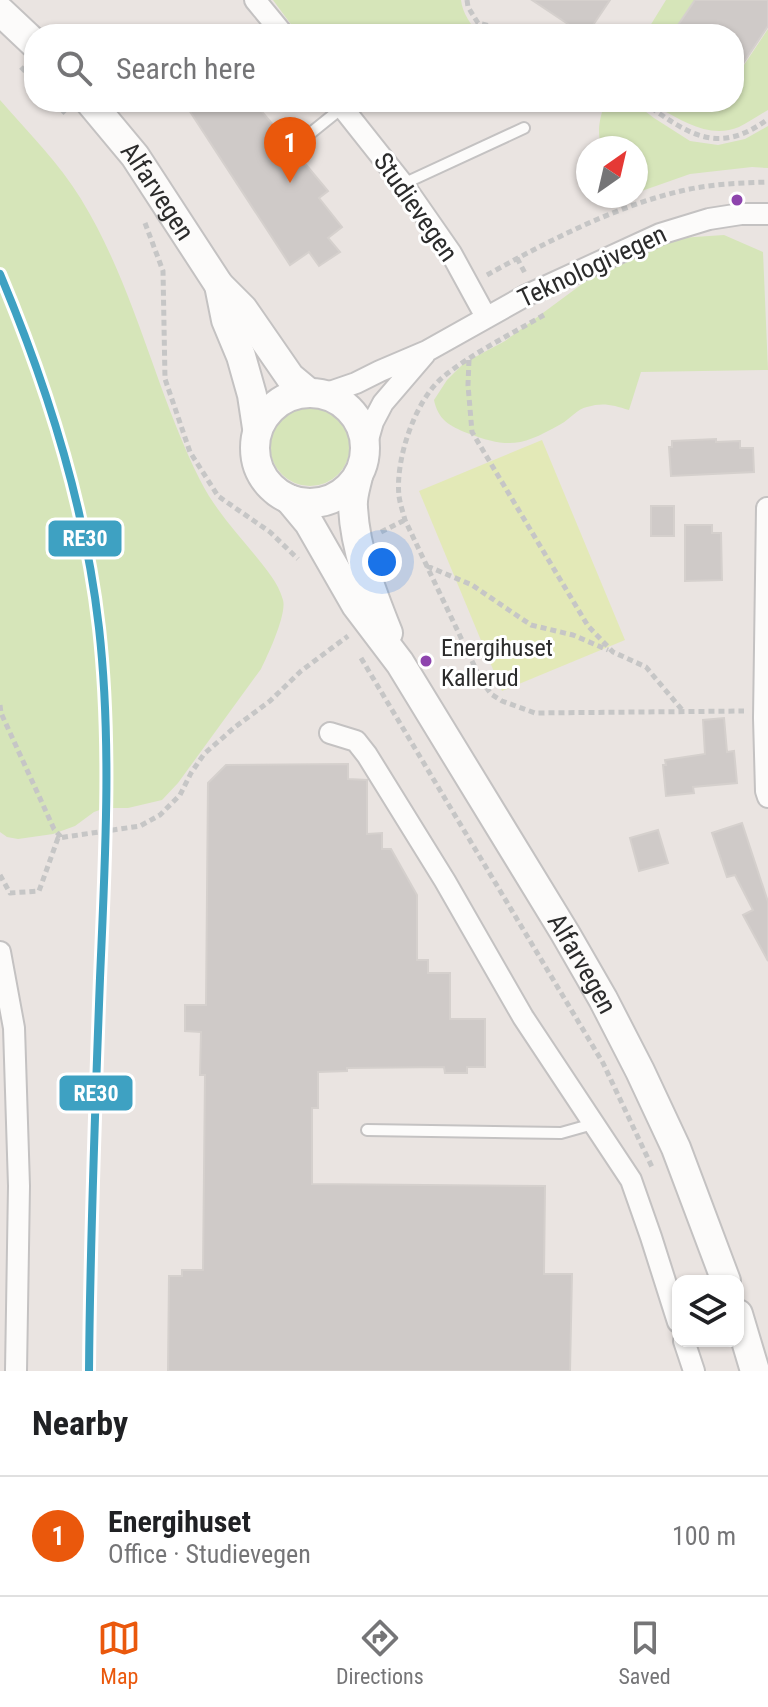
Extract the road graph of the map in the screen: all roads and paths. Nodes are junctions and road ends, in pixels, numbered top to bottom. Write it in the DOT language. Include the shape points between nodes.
graph roads {
  1 [pos="255,0"];
  2 [pos="467,0"];
  3 [pos="0,11"];
  4 [pos="478,23"];
  5 [pos="275,24"];
  6 [pos="24,34"];
  7 [pos="82,112"];
  8 [pos="332,112"];
  9 [pos="346,112"];
  10 [pos="657,112"];
  11 [pos="768,119"];
  12 [pos="524,128"];
  13 [pos="302,140"];
  14 [pos="768,182"];
  15 [pos="403,184"];
  16 [pos="768,214"];
  17 [pos="144,221"];
  18 [pos="517,258"];
  19 [pos="527,277"];
  20 [pos="219,285"];
  21 [pos="469,285"];
  22 [pos="548,313"];
  23 [pos="486,317"];
  24 [pos="427,351"];
  25 [pos="469,360"];
  26 [pos="316,393"];
  27 [pos="257,428"];
  28 [pos="361,463"];
  29 [pos="289,499"];
  30 [pos="767,508"];
  31 [pos="299,560"];
  32 [pos="425,565"];
  33 [pos="348,636"];
  34 [pos="355,649"];
  35 [pos="613,652"];
  36 [pos="400,663"];
  37 [pos="0,705"];
  38 [pos="684,712"];
  39 [pos="766,718"];
  40 [pos="330,733"];
  41 [pos="768,797"];
  42 [pos="61,837"];
  43 [pos="0,875"];
  44 [pos="0,952"];
  45 [pos="593,1124"];
  46 [pos="367,1130"];
  47 [pos="657,1177"];
  48 [pos="724,1275"];
  49 [pos="672,1303"];
  50 [pos="744,1334"];
  51 [pos="686,1347"];
  52 [pos="16,1371"];
  53 [pos="694,1371"];
  54 [pos="755,1371"];
  1 -- 5 [label="street"];
  2 -- 4 [label="path"];
  3 -- 6 [label="main road"];
  7 -- 20 [label="main road, Alfarvegen" via="135,156"];
  8 -- 13 [label="lane"];
  9 -- 15 [label="street, Studievegen"];
  10 -- 11 [label="path" via="703,138 742,134"];
  12 -- 15 [label="lane"];
  14 -- 18 [label="path" via="724,184 636,204"];
  15 -- 21 [label="street, Studievegen"];
  16 -- 23 [label="street, Teknologivegen" via="709,219 660,234"];
  17 -- 31 [label="path" via="163,271 165,379 190,452 218,496"];
  18 -- 19 [label="path"];
  18 -- 21 [label="path"];
  20 -- 26 [label="main road, Alfarvegen" via="243,309 290,377"];
  20 -- 27 [label="main road, Alfarvegen"];
  21 -- 23 [label="street, Studievegen"];
  22 -- 25 [label="path"];
  23 -- 24 [label="street, Teknologivegen"];
  24 -- 26 [label="street, Teknologivegen" via="356,383"];
  24 -- 28 [label="street, Teknologivegen" via="383,403"];
  25 -- 32 [label="path" via="427,395 405,445 399,497"];
  25 -- 35 [label="path" via="472,432 588,626"];
  26 -- 27 [label="main road" via="286,397"];
  26 -- 28 [label="main road" via="341,402 354,415 363,431"];
  27 -- 29 [label="main road" via="258,470 271,488"];
  28 -- 29 [label="main road" via="345,491 327,501"];
  28 -- 36 [label="main road, Alfarvegen" via="353,504 358,543"];
  29 -- 36 [label="main road, Alfarvegen"];
  30 -- 39 [label="street"];
  32 -- 35 [label="path" via="472,585 531,625"];
  32 -- 38 [label="path" via="481,680 502,701 535,713"];
  33 -- 42 [label="path" via="204,754 180,795 160,815 140,826"];
  34 -- 47 [label="path" via="603,1063"];
  35 -- 38 [label="path" via="646,667"];
  36 -- 48 [label="main road, Alfarvegen" via="603,999 676,1148"];
  37 -- 42 [label="path"];
  38 -- 39 [label="path" via="744,711"];
  39 -- 41 [label="street"];
  40 -- 45 [label="street" via="356,741 367,755"];
  42 -- 43 [label="path" via="39,891 10,893"];
  44 -- 52 [label="street" via="14,1028 19,1186"];
  45 -- 46 [label="lane" via="561,1133"];
  45 -- 49 [label="street" via="631,1180"];
  50 -- 54 [label="main road"];
  51 -- 53 [label="street"];
}
